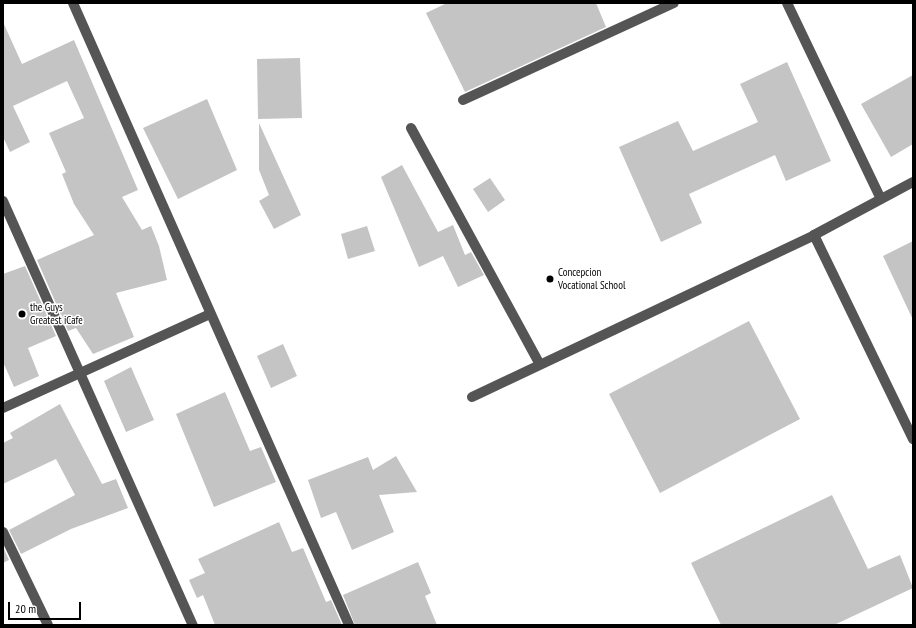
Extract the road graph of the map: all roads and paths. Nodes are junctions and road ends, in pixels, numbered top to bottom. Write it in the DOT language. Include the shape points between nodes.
graph roads {
  1 [pos="72,3"];
  2 [pos="674,3"];
  3 [pos="787,3"];
  4 [pos="463,100"];
  5 [pos="411,128"];
  6 [pos="913,182"];
  7 [pos="881,199"];
  8 [pos="3,201"];
  9 [pos="814,235"];
  10 [pos="208,315"];
  11 [pos="539,363"];
  12 [pos="79,373"];
  13 [pos="472,397"];
  14 [pos="3,408"];
  15 [pos="913,439"];
  16 [pos="3,532"];
  17 [pos="48,625"];
  18 [pos="193,625"];
  19 [pos="349,625"];
  1 -- 10 [label="street"];
  2 -- 4 [label="street"];
  3 -- 7 [label="street"];
  5 -- 11 [label="street"];
  6 -- 7 [label="street"];
  7 -- 9 [label="street"];
  8 -- 12 [label="street"];
  9 -- 11 [label="street"];
  9 -- 15 [label="street"];
  10 -- 12 [label="street"];
  10 -- 19 [label="street"];
  11 -- 13 [label="street"];
  12 -- 14 [label="street"];
  12 -- 18 [label="street"];
  16 -- 17 [label="street"];
}
